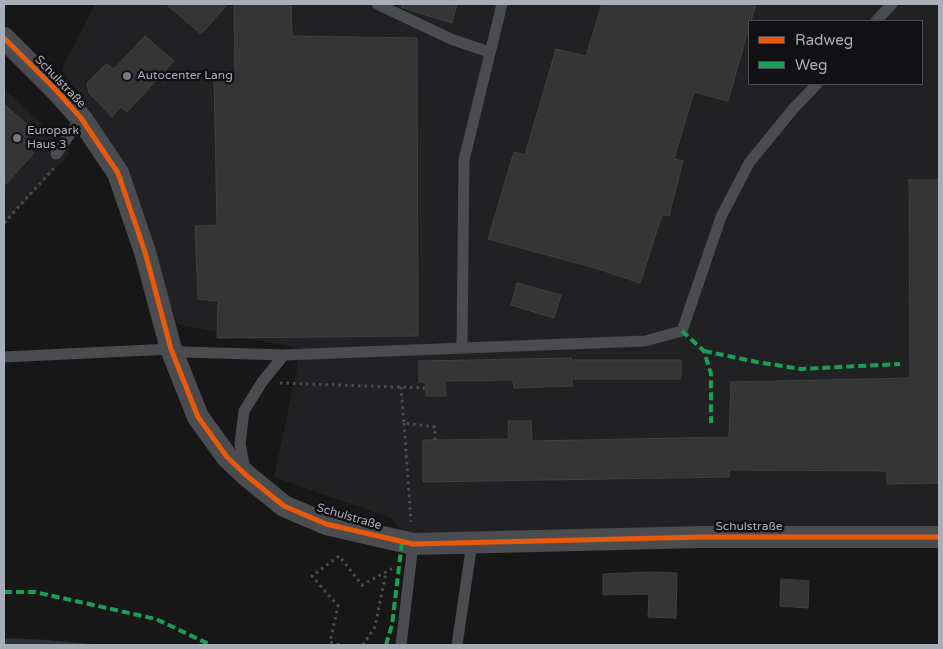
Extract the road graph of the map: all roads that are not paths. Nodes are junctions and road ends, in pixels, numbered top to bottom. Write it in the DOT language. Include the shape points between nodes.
graph roads {
  1 [pos="377,4"];
  2 [pos="502,4"];
  3 [pos="892,4"];
  4 [pos="877,20"];
  5 [pos="4,38"];
  6 [pos="489,52"];
  7 [pos="816,85"];
  8 [pos="81,118"];
  9 [pos="56,160"];
  10 [pos="462,348"];
  11 [pos="171,349"];
  12 [pos="284,355"];
  13 [pos="4,357"];
  14 [pos="247,476"];
  15 [pos="939,537"];
  16 [pos="472,543"];
  17 [pos="412,544"];
  18 [pos="401,645"];
  19 [pos="457,645"];
  1 -- 6 [label="lane" via="451,39"];
  2 -- 6 [label="lane"];
  3 -- 4 [label="lane"];
  5 -- 8 [label="street, Schulstraße"];
  6 -- 10 [label="lane" via="464,160"];
  7 -- 10 [label="lane" via="749,163 721,217 682,332 645,341"];
  8 -- 9 [label="lane"];
  8 -- 11 [label="street, Schulstraße" via="118,173 145,252"];
  10 -- 12 [label="lane"];
  11 -- 12 [label="lane"];
  11 -- 13 [label="lane"];
  11 -- 14 [label="street, Schulstraße" via="198,417 227,457"];
  12 -- 14 [label="lane" via="244,411 240,444"];
  14 -- 17 [label="street, Schulstraße" via="284,506 326,524"];
  15 -- 16 [label="street, Schulstraße" via="702,537"];
  16 -- 17 [label="street, Schulstraße"];
  16 -- 19 [label="lane"];
  17 -- 18 [label="lane"];
}
